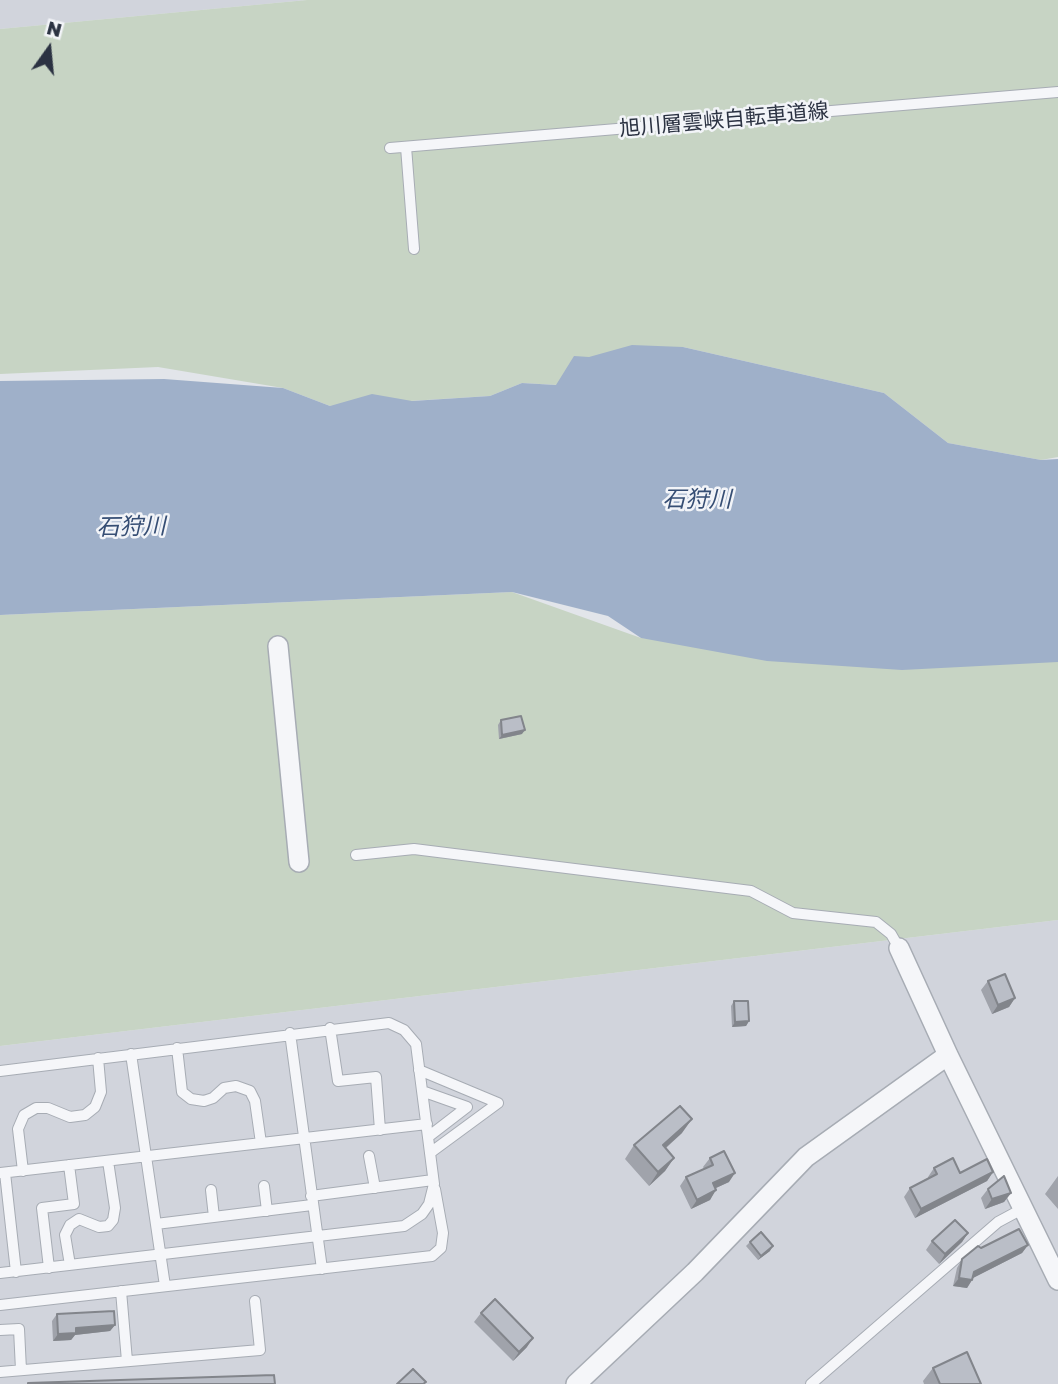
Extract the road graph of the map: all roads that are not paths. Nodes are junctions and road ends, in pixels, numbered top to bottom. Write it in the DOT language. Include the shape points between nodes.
graph roads {
  1 [pos="1058,93"];
  2 [pos="406,147"];
  3 [pos="390,148"];
  4 [pos="414,249"];
  5 [pos="278,646"];
  6 [pos="356,855"];
  7 [pos="299,862"];
  8 [pos="899,948"];
  9 [pos="330,1028"];
  10 [pos="290,1033"];
  11 [pos="177,1048"];
  12 [pos="131,1054"];
  13 [pos="948,1055"];
  14 [pos="98,1058"];
  15 [pos="419,1070"];
  16 [pos="0,1071"];
  17 [pos="422,1091"];
  18 [pos="427,1124"];
  19 [pos="380,1130"];
  20 [pos="428,1137"];
  21 [pos="303,1139"];
  22 [pos="261,1143"];
  23 [pos="430,1153"];
  24 [pos="369,1156"];
  25 [pos="147,1157"];
  26 [pos="108,1161"];
  27 [pos="69,1166"];
  28 [pos="23,1171"];
  29 [pos="2,1173"];
  30 [pos="434,1182"];
  31 [pos="264,1186"];
  32 [pos="375,1188"];
  33 [pos="211,1190"];
  34 [pos="312,1200"];
  35 [pos="1024,1208"];
  36 [pos="267,1211"];
  37 [pos="214,1217"];
  38 [pos="156,1224"];
  39 [pos="317,1236"];
  40 [pos="160,1254"];
  41 [pos="70,1265"];
  42 [pos="49,1268"];
  43 [pos="322,1269"];
  44 [pos="16,1272"];
  45 [pos="0,1273"];
  46 [pos="1058,1280"];
  47 [pos="164,1286"];
  48 [pos="121,1291"];
  49 [pos="255,1301"];
  50 [pos="0,1305"];
  51 [pos="0,1330"];
  52 [pos="127,1361"];
  53 [pos="22,1370"];
  54 [pos="0,1372"];
  55 [pos="576,1384"];
  56 [pos="811,1384"];
  1 -- 2 [label="lane, 旭川層雲峡自転車道線"];
  2 -- 3 [label="lane, 旭川層雲峡自転車道線"];
  2 -- 4 [label="lane"];
  5 -- 7 [label="street"];
  6 -- 8 [label="lane" via="414,849 751,891 793,913 876,922"];
  8 -- 13 [label="street"];
  9 -- 10 [label="lane"];
  9 -- 15 [label="lane" via="389,1023 404,1030 416,1044"];
  9 -- 19 [label="lane" via="338,1081 376,1077"];
  10 -- 11 [label="lane"];
  10 -- 21 [label="lane"];
  11 -- 12 [label="lane"];
  11 -- 22 [label="lane" via="182,1091 191,1099 204,1101 236,1086 250,1091"];
  12 -- 14 [label="lane"];
  12 -- 25 [label="lane"];
  13 -- 35 [label="street"];
  13 -- 55 [label="street" via="806,1157 695,1272"];
  14 -- 16 [label="lane"];
  14 -- 28 [label="lane" via="101,1092 95,1107 85,1115 70,1116 48,1108 24,1115 18,1129"];
  15 -- 17 [label="lane"];
  15 -- 23 [label="lane" via="498,1103"];
  17 -- 18 [label="lane"];
  17 -- 20 [label="lane" via="467,1107"];
  18 -- 19 [label="lane"];
  18 -- 20 [label="lane"];
  19 -- 21 [label="lane"];
  20 -- 23 [label="lane"];
  21 -- 22 [label="lane"];
  21 -- 34 [label="lane"];
  22 -- 25 [label="lane"];
  23 -- 30 [label="lane"];
  24 -- 32 [label="lane"];
  25 -- 26 [label="lane"];
  25 -- 38 [label="lane"];
  26 -- 27 [label="lane"];
  26 -- 41 [label="lane" via="113,1220 99,1227 79,1219 70,1225 65,1235"];
  27 -- 28 [label="lane"];
  27 -- 42 [label="lane" via="74,1204 42,1208"];
  28 -- 29 [label="lane"];
  29 -- 44 [label="lane"];
  30 -- 32 [label="lane"];
  30 -- 39 [label="lane" via="429,1204 404,1226"];
  30 -- 43 [label="lane" via="443,1233 441,1248 432,1256"];
  31 -- 36 [label="lane"];
  32 -- 34 [label="lane"];
  33 -- 37 [label="lane"];
  34 -- 36 [label="lane"];
  34 -- 39 [label="lane"];
  35 -- 46 [label="street"];
  35 -- 56 [label="lane" via="999,1222"];
  36 -- 37 [label="lane"];
  37 -- 38 [label="lane"];
  38 -- 40 [label="lane"];
  39 -- 40 [label="lane"];
  39 -- 43 [label="lane"];
  40 -- 41 [label="lane"];
  40 -- 47 [label="lane"];
  41 -- 42 [label="lane"];
  42 -- 44 [label="lane"];
  43 -- 47 [label="lane"];
  44 -- 45 [label="lane"];
  47 -- 48 [label="lane"];
  48 -- 50 [label="lane"];
  48 -- 52 [label="lane"];
  49 -- 52 [label="lane" via="260,1350"];
  51 -- 53 [label="lane" via="19,1329"];
  52 -- 53 [label="lane"];
  53 -- 54 [label="lane"];
}
